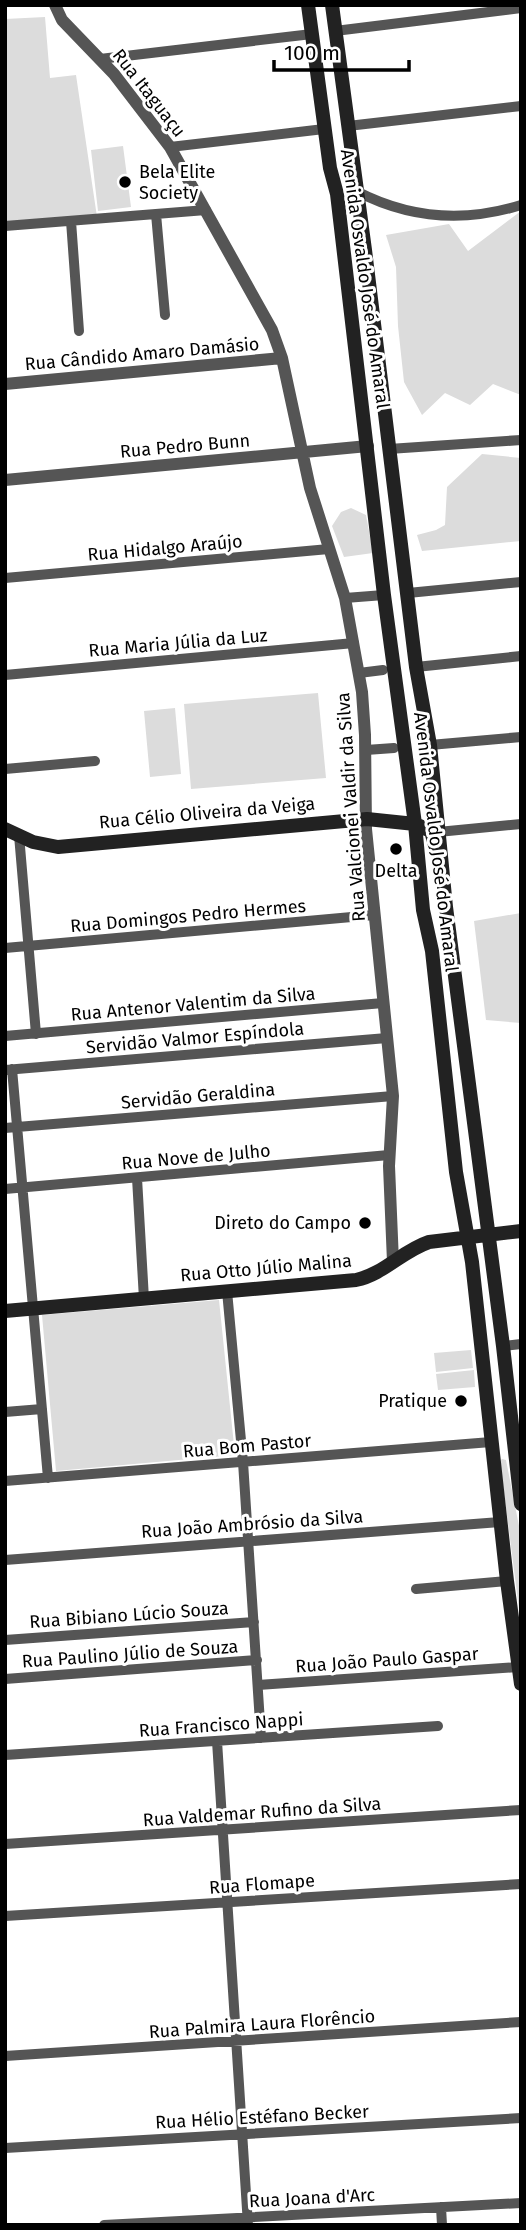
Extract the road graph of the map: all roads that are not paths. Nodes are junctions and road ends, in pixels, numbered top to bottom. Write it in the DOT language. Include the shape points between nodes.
graph roads {
  1 [pos="55,5"];
  2 [pos="308,5"];
  3 [pos="332,5"];
  4 [pos="521,8"];
  5 [pos="335,31"];
  6 [pos="312,34"];
  7 [pos="100,59"];
  8 [pos="321,101"];
  9 [pos="521,106"];
  10 [pos="348,126"];
  11 [pos="324,129"];
  12 [pos="170,148"];
  13 [pos="350,148"];
  14 [pos="356,191"];
  15 [pos="337,194"];
  16 [pos="521,205"];
  17 [pos="206,210"];
  18 [pos="156,214"];
  19 [pos="71,221"];
  20 [pos="5,226"];
  21 [pos="365,250"];
  22 [pos="165,315"];
  23 [pos="79,331"];
  24 [pos="282,358"];
  25 [pos="5,384"];
  26 [pos="521,440"];
  27 [pos="368,446"];
  28 [pos="389,449"];
  29 [pos="302,453"];
  30 [pos="5,480"];
  31 [pos="328,549"];
  32 [pos="5,578"];
  33 [pos="521,583"];
  34 [pos="408,593"];
  35 [pos="384,595"];
  36 [pos="345,598"];
  37 [pos="354,643"];
  38 [pos="521,656"];
  39 [pos="416,667"];
  40 [pos="383,670"];
  41 [pos="359,673"];
  42 [pos="5,675"];
  43 [pos="400,711"];
  44 [pos="521,737"];
  45 [pos="430,745"];
  46 [pos="394,748"];
  47 [pos="366,750"];
  48 [pos="95,761"];
  49 [pos="5,769"];
  50 [pos="367,819"];
  51 [pos="415,824"];
  52 [pos="521,824"];
  53 [pos="12,832"];
  54 [pos="438,832"];
  55 [pos="441,862"];
  56 [pos="374,915"];
  57 [pos="28,946"];
  58 [pos="5,948"];
  59 [pos="432,951"];
  60 [pos="457,993"];
  61 [pos="383,1003"];
  62 [pos="36,1034"];
  63 [pos="5,1036"];
  64 [pos="387,1038"];
  65 [pos="9,1070"];
  66 [pos="393,1096"];
  67 [pos="17,1127"];
  68 [pos="5,1128"];
  69 [pos="389,1155"];
  70 [pos="137,1178"];
  71 [pos="22,1188"];
  72 [pos="5,1189"];
  73 [pos="521,1231"];
  74 [pos="488,1234"];
  75 [pos="468,1237"];
  76 [pos="393,1262"];
  77 [pos="227,1291"];
  78 [pos="144,1298"];
  79 [pos="33,1308"];
  80 [pos="5,1311"];
  81 [pos="521,1344"];
  82 [pos="503,1346"];
  83 [pos="42,1409"];
  84 [pos="5,1412"];
  85 [pos="516,1424"];
  86 [pos="491,1441"];
  87 [pos="243,1462"];
  88 [pos="48,1478"];
  89 [pos="5,1481"];
  90 [pos="521,1503"];
  91 [pos="500,1522"];
  92 [pos="248,1539"];
  93 [pos="5,1560"];
  94 [pos="507,1581"];
  95 [pos="416,1589"];
  96 [pos="254,1622"];
  97 [pos="5,1640"];
  98 [pos="257,1660"];
  99 [pos="518,1667"];
  100 [pos="5,1679"];
  101 [pos="521,1684"];
  102 [pos="258,1685"];
  103 [pos="438,1726"];
  104 [pos="261,1738"];
  105 [pos="217,1741"];
  106 [pos="5,1755"];
  107 [pos="521,1810"];
  108 [pos="223,1830"];
  109 [pos="5,1844"];
  110 [pos="521,1884"];
  111 [pos="228,1902"];
  112 [pos="5,1916"];
  113 [pos="521,2022"];
  114 [pos="237,2041"];
  115 [pos="5,2056"];
  116 [pos="521,2118"];
  117 [pos="243,2134"];
  118 [pos="5,2148"];
  119 [pos="521,2203"];
  120 [pos="441,2207"];
  121 [pos="248,2221"];
  122 [pos="104,2225"];
  123 [pos="442,2225"];
  1 -- 7 [label="street, Rua Itaguaçu" via="62,20"];
  2 -- 6 [label="main road, Avenida Osvaldo José do Amaral"];
  3 -- 5 [label="main road, Avenida Osvaldo José do Amaral"];
  4 -- 5 [label="street"];
  5 -- 10 [label="main road, Avenida Osvaldo José do Amaral"];
  6 -- 7 [label="street"];
  6 -- 8 [label="main road, Avenida Osvaldo José do Amaral"];
  7 -- 12 [label="street, Rua Itaguaçu"];
  8 -- 11 [label="main road, Avenida Osvaldo José do Amaral"];
  8 -- 13 [label="main road" via="330,96 340,103"];
  9 -- 10 [label="street"];
  10 -- 13 [label="main road, Avenida Osvaldo José do Amaral"];
  11 -- 12 [label="street"];
  11 -- 15 [label="main road, Avenida Osvaldo José do Amaral"];
  12 -- 17 [label="street, Rua Itaguaçu"];
  13 -- 14 [label="main road, Avenida Osvaldo José do Amaral"];
  14 -- 16 [label="street" via="394,207 443,216"];
  14 -- 21 [label="main road, Avenida Osvaldo José do Amaral"];
  15 -- 21 [label="main road" via="349,251 354,257"];
  15 -- 27 [label="main road, Avenida Osvaldo José do Amaral"];
  17 -- 18 [label="street"];
  17 -- 24 [label="street, Rua Itaguaçu" via="272,330"];
  18 -- 19 [label="street"];
  18 -- 22 [label="street"];
  19 -- 20 [label="street"];
  19 -- 23 [label="street"];
  21 -- 28 [label="main road, Avenida Osvaldo José do Amaral"];
  24 -- 25 [label="street, Rua Cândido Amaro Damásio"];
  24 -- 29 [label="street, Rua Valcionei Valdir da Silva"];
  26 -- 28 [label="street"];
  27 -- 29 [label="street, Rua Pedro Bunn"];
  27 -- 35 [label="main road, Avenida Osvaldo José do Amaral"];
  28 -- 34 [label="main road, Avenida Osvaldo José do Amaral"];
  29 -- 30 [label="street, Rua Pedro Bunn"];
  29 -- 31 [label="street, Rua Valcionei Valdir da Silva"];
  31 -- 32 [label="street, Rua Hidalgo Araújo"];
  31 -- 36 [label="street, Rua Valcionei Valdir da Silva"];
  33 -- 34 [label="street"];
  34 -- 39 [label="main road, Avenida Osvaldo José do Amaral"];
  35 -- 36 [label="street"];
  35 -- 43 [label="main road, Avenida Osvaldo José do Amaral"];
  36 -- 37 [label="street, Rua Valcionei Valdir da Silva"];
  37 -- 41 [label="street, Rua Valcionei Valdir da Silva"];
  37 -- 42 [label="street, Rua Maria Júlia da Luz"];
  38 -- 39 [label="street"];
  39 -- 45 [label="main road, Avenida Osvaldo José do Amaral"];
  40 -- 41 [label="street"];
  41 -- 47 [label="street, Rua Valcionei Valdir da Silva"];
  43 -- 45 [label="main road" via="406,699 417,702"];
  43 -- 51 [label="main road, Avenida Osvaldo José do Amaral"];
  44 -- 45 [label="street"];
  45 -- 54 [label="main road, Avenida Osvaldo José do Amaral"];
  46 -- 47 [label="street"];
  47 -- 50 [label="street, Rua Valcionei Valdir da Silva"];
  48 -- 49 [label="street"];
  50 -- 51 [label="main road, Rua Célio Oliveira da Veiga"];
  50 -- 53 [label="main road, Rua Célio Oliveira da Veiga" via="58,847 40,845"];
  50 -- 56 [label="street, Rua Valcionei Valdir da Silva"];
  51 -- 55 [label="main road" via="433,834"];
  51 -- 59 [label="main road, Avenida Osvaldo José do Amaral"];
  52 -- 54 [label="street"];
  53 -- 57 [label="street"];
  54 -- 55 [label="main road, Avenida Osvaldo José do Amaral"];
  55 -- 60 [label="main road, Avenida Osvaldo José do Amaral"];
  56 -- 57 [label="street, Rua Domingos Pedro Hermes"];
  56 -- 61 [label="street, Rua Valcionei Valdir da Silva"];
  57 -- 58 [label="street, Rua Domingos Pedro Hermes"];
  57 -- 62 [label="street"];
  59 -- 60 [label="main road" via="444,998 449,1000"];
  59 -- 75 [label="main road, Avenida Osvaldo José do Amaral" via="456,1172"];
  60 -- 74 [label="main road, Avenida Osvaldo José do Amaral"];
  61 -- 62 [label="street, Rua Antenor Valentim da Silva"];
  61 -- 64 [label="street, Rua Valcionei Valdir da Silva"];
  62 -- 63 [label="street, Rua Antenor Valentim da Silva"];
  64 -- 65 [label="street, Servidão Valmor Espíndola"];
  64 -- 66 [label="street, Rua Valcionei Valdir da Silva"];
  65 -- 67 [label="street"];
  66 -- 67 [label="street, Servidão Geraldina"];
  66 -- 69 [label="street, Rua Valcionei Valdir da Silva"];
  67 -- 68 [label="street, Servidão Geraldina"];
  67 -- 71 [label="street"];
  69 -- 70 [label="street, Rua Nove de Julho"];
  69 -- 76 [label="street, Rua Valcionei Valdir da Silva"];
  70 -- 71 [label="street, Rua Nove de Julho"];
  70 -- 78 [label="street"];
  71 -- 72 [label="street, Rua Nove de Julho"];
  71 -- 79 [label="street"];
  73 -- 74 [label="main road, Rua Otto Júlio Malina"];
  74 -- 75 [label="main road, Rua Otto Júlio Malina"];
  74 -- 82 [label="main road, Avenida Osvaldo José do Amaral"];
  75 -- 76 [label="main road, Rua Otto Júlio Malina" via="416,1246"];
  75 -- 86 [label="main road, Avenida Osvaldo José do Amaral"];
  76 -- 77 [label="main road, Rua Otto Júlio Malina" via="356,1279"];
  77 -- 78 [label="main road, Rua Otto Júlio Malina"];
  77 -- 87 [label="street"];
  78 -- 79 [label="main road, Rua Otto Júlio Malina"];
  79 -- 80 [label="main road, Rua Otto Júlio Malina"];
  79 -- 83 [label="street"];
  81 -- 82 [label="street"];
  82 -- 85 [label="main road, Avenida Osvaldo José do Amaral"];
  83 -- 84 [label="street"];
  83 -- 88 [label="street"];
  85 -- 90 [label="main road, Avenida Osvaldo José do Amaral"];
  86 -- 87 [label="street, Rua Bom Pastor"];
  86 -- 90 [label="main road" via="508,1447"];
  86 -- 91 [label="main road, Avenida Osvaldo José do Amaral"];
  87 -- 88 [label="street, Rua Bom Pastor"];
  87 -- 92 [label="street"];
  88 -- 89 [label="street, Rua Bom Pastor"];
  91 -- 92 [label="street, Rua João Ambrósio da Silva"];
  91 -- 94 [label="main road, Avenida Osvaldo José do Amaral"];
  92 -- 93 [label="street, Rua João Ambrósio da Silva"];
  92 -- 96 [label="street"];
  94 -- 95 [label="street"];
  94 -- 99 [label="main road, Avenida Osvaldo José do Amaral"];
  96 -- 97 [label="street, Rua Bibiano Lúcio Souza"];
  96 -- 98 [label="street"];
  98 -- 100 [label="street, Rua Paulino Júlio de Souza"];
  98 -- 102 [label="street"];
  99 -- 101 [label="main road, Avenida Osvaldo José do Amaral"];
  99 -- 102 [label="street, Rua João Paulo Gaspar"];
  102 -- 104 [label="street"];
  103 -- 104 [label="street, Rua Francisco Nappi"];
  104 -- 105 [label="street, Rua Francisco Nappi"];
  105 -- 106 [label="street, Rua Francisco Nappi"];
  105 -- 108 [label="street"];
  107 -- 108 [label="street, Rua Valdemar Rufino da Silva"];
  108 -- 109 [label="street, Rua Valdemar Rufino da Silva"];
  108 -- 111 [label="street"];
  110 -- 111 [label="street, Rua Flomape"];
  111 -- 112 [label="street, Rua Flomape"];
  111 -- 114 [label="street"];
  113 -- 114 [label="street, Rua Palmira Laura Florêncio"];
  114 -- 115 [label="street, Rua Palmira Laura Florêncio"];
  114 -- 117 [label="street"];
  116 -- 117 [label="street, Rua Hélio Estéfano Becker"];
  117 -- 118 [label="street, Rua Hélio Estéfano Becker"];
  117 -- 121 [label="street"];
  119 -- 120 [label="street, Rua Joana d'Arc"];
  120 -- 121 [label="street, Rua Joana d'Arc"];
  120 -- 123 [label="street"];
  121 -- 122 [label="street, Rua Joana d'Arc"];
}
